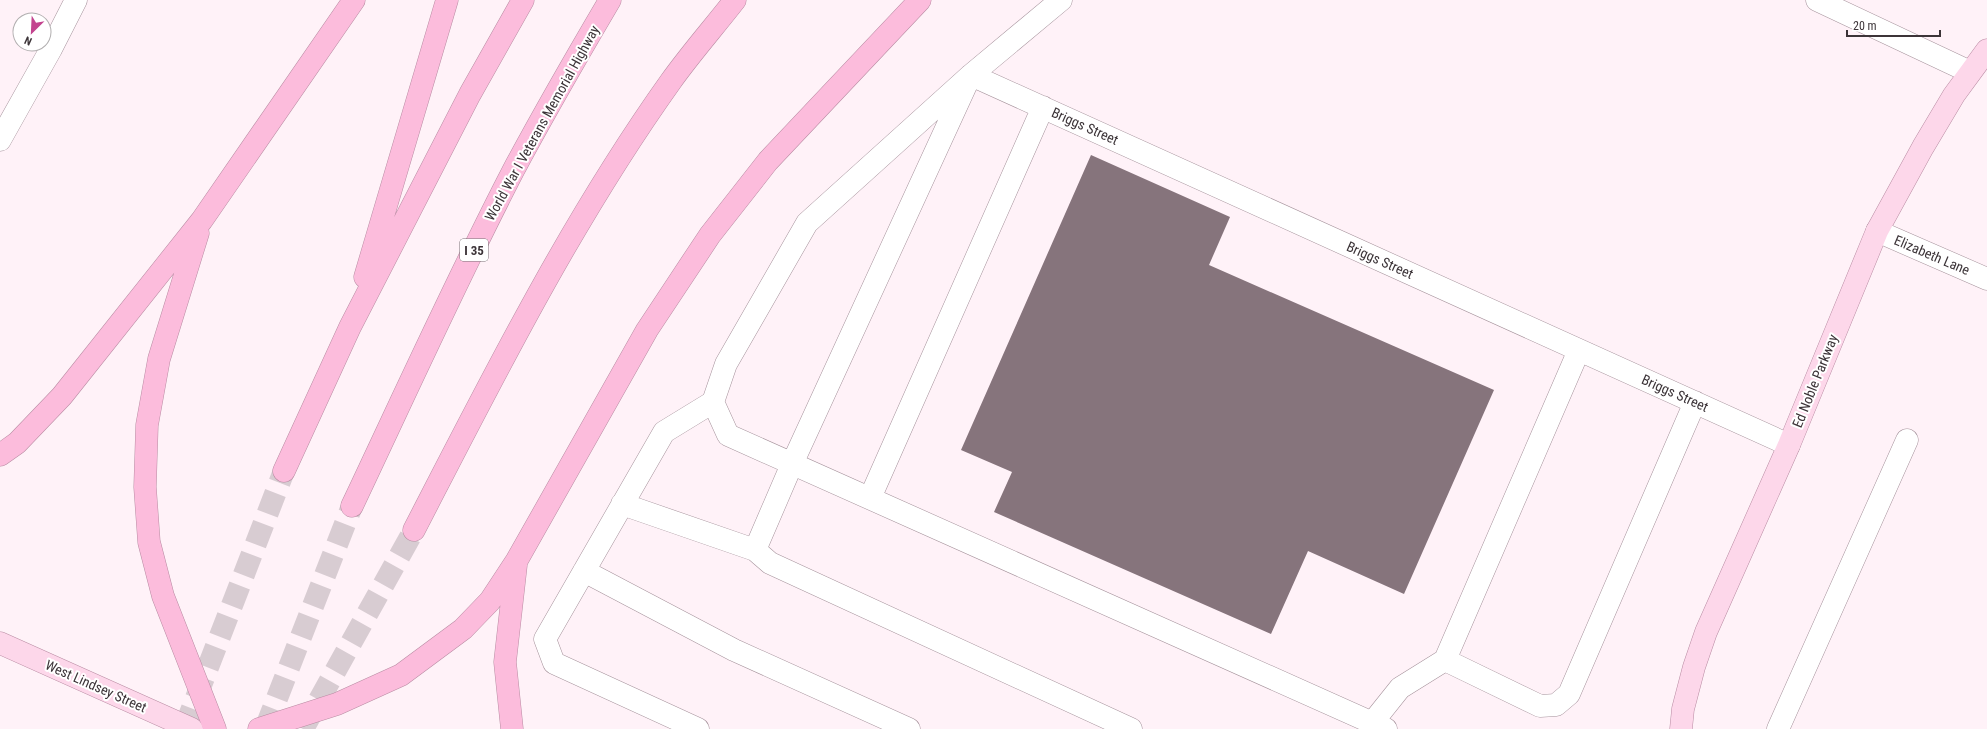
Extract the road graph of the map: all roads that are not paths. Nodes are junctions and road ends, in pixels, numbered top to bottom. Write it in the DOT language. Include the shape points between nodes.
graph roads {
  1 [pos="76,0"];
  2 [pos="354,0"];
  3 [pos="448,0"];
  4 [pos="523,0"];
  5 [pos="610,0"];
  6 [pos="735,0"];
  7 [pos="920,0"];
  8 [pos="1061,0"];
  9 [pos="1817,0"];
  10 [pos="1987,50"];
  11 [pos="1970,72"];
  12 [pos="971,75"];
  13 [pos="1042,107"];
  14 [pos="0,140"];
  15 [pos="202,220"];
  16 [pos="1877,231"];
  17 [pos="1987,279"];
  18 [pos="350,327"];
  19 [pos="1579,350"];
  20 [pos="713,402"];
  21 [pos="1695,402"];
  22 [pos="1907,440"];
  23 [pos="1789,445"];
  24 [pos="0,455"];
  25 [pos="792,464"];
  26 [pos="284,471"];
  27 [pos="870,498"];
  28 [pos="622,504"];
  29 [pos="352,506"];
  30 [pos="414,530"];
  31 [pos="755,550"];
  32 [pos="517,560"];
  33 [pos="584,571"];
  34 [pos="0,643"];
  35 [pos="1445,660"];
  36 [pos="1379,726"];
  37 [pos="192,729"];
  38 [pos="215,729"];
  39 [pos="259,729"];
  40 [pos="512,729"];
  41 [pos="698,729"];
  42 [pos="909,729"];
  43 [pos="1131,729"];
  44 [pos="1681,729"];
  45 [pos="1778,729"];
  1 -- 14 [label="street"];
  2 -- 15 [label="highway"];
  3 -- 18 [label="highway"];
  4 -- 18 [label="highway" via="470,94"];
  5 -- 29 [label="highway, World War I Veterans Memorial Highway / I 35" via="513,171 438,322"];
  6 -- 30 [label="highway" via="671,80 602,185 503,359"];
  7 -- 32 [label="highway" via="768,161 710,235 647,330"];
  8 -- 12 [label="street"];
  9 -- 11 [label="street"];
  10 -- 11 [label="main road, Ed Noble Parkway"];
  11 -- 16 [label="main road, Ed Noble Parkway" via="1923,147"];
  12 -- 13 [label="street, Briggs Street"];
  12 -- 20 [label="street" via="807,223 726,364"];
  12 -- 25 [label="street"];
  13 -- 19 [label="street, Briggs Street"];
  13 -- 27 [label="street"];
  15 -- 24 [label="highway" via="62,396 17,443"];
  15 -- 38 [label="highway" via="159,359 147,425 145,487 149,542 163,596"];
  16 -- 17 [label="street, Elizabeth Lane"];
  16 -- 23 [label="main road, Ed Noble Parkway"];
  18 -- 26 [label="highway"];
  19 -- 21 [label="street, Briggs Street"];
  19 -- 35 [label="street"];
  20 -- 25 [label="street" via="728,435"];
  20 -- 28 [label="street" via="664,432"];
  21 -- 23 [label="street, Briggs Street"];
  21 -- 35 [label="street" via="1569,694 1556,705 1540,706"];
  22 -- 45 [label="street"];
  23 -- 44 [label="main road, Ed Noble Parkway" via="1706,632 1683,709"];
  25 -- 27 [label="street"];
  25 -- 31 [label="street"];
  27 -- 36 [label="street"];
  28 -- 31 [label="street"];
  28 -- 33 [label="street"];
  31 -- 43 [label="street" via="770,563"];
  32 -- 39 [label="highway" via="490,601 463,629 401,675 337,704"];
  32 -- 40 [label="highway" via="505,657"];
  33 -- 41 [label="street" via="545,639 554,663"];
  33 -- 42 [label="street" via="734,650"];
  34 -- 37 [label="main road, West Lindsey Street"];
  35 -- 36 [label="street" via="1400,688"];
}
